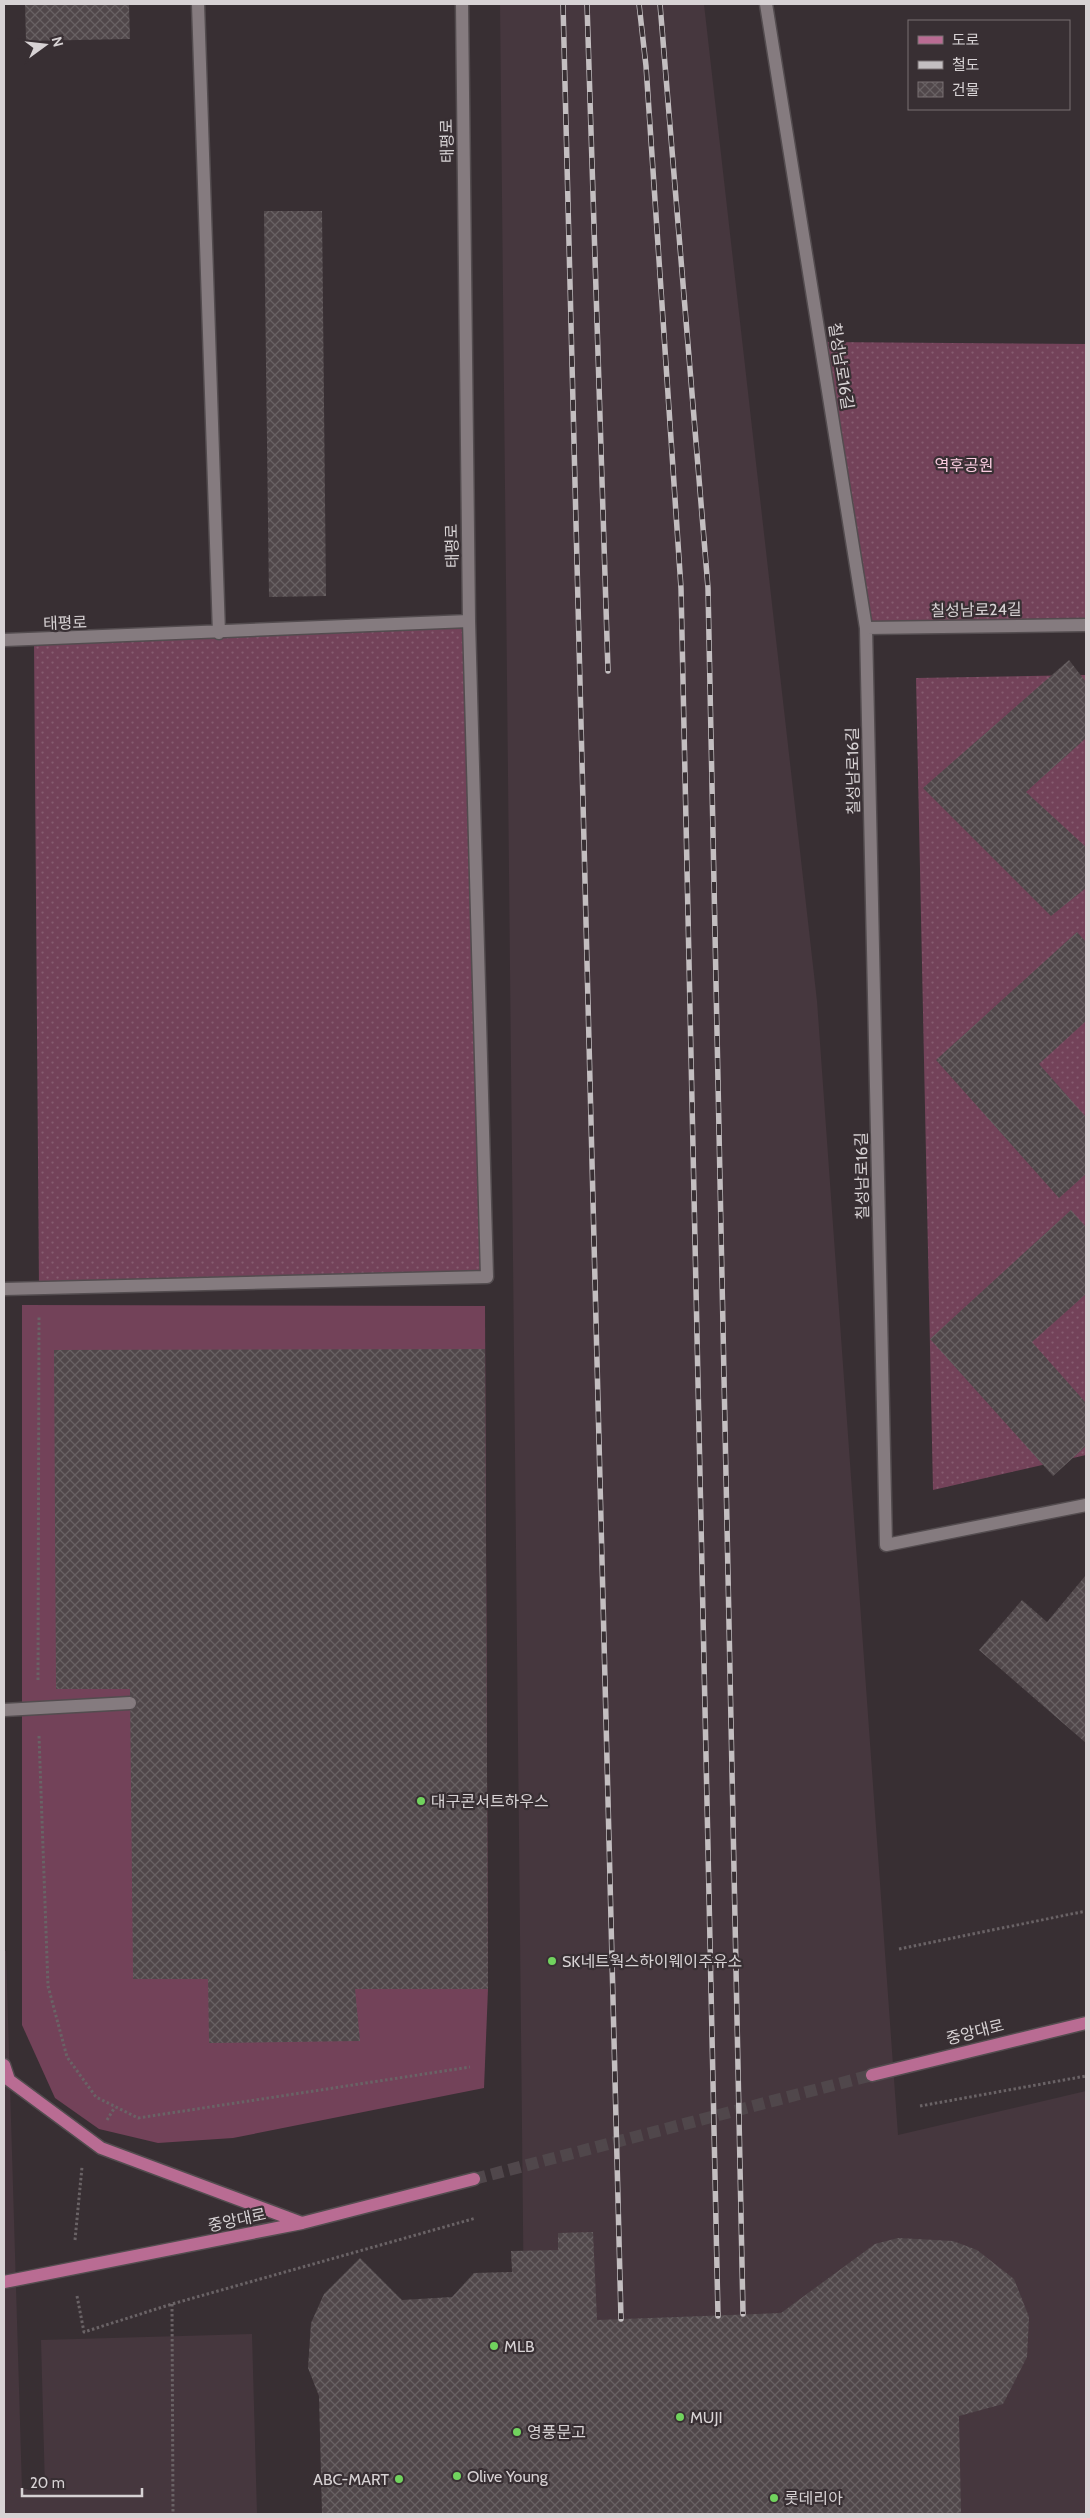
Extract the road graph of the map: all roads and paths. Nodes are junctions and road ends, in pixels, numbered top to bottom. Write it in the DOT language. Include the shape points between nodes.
graph roads {
  1 [pos="198,4"];
  2 [pos="462,4"];
  3 [pos="766,4"];
  4 [pos="469,621"];
  5 [pos="1086,625"];
  6 [pos="866,628"];
  7 [pos="219,633"];
  8 [pos="4,640"];
  9 [pos="39,1288"];
  10 [pos="4,1289"];
  11 [pos="1086,1505"];
  12 [pos="130,1702"];
  13 [pos="38,1708"];
  14 [pos="4,1710"];
  15 [pos="1086,1911"];
  16 [pos="899,1949"];
  17 [pos="1086,2022"];
  18 [pos="4,2066"];
  19 [pos="470,2067"];
  20 [pos="872,2075"];
  21 [pos="1086,2076"];
  22 [pos="920,2106"];
  23 [pos="474,2179"];
  24 [pos="302,2222"];
  25 [pos="4,2282"];
  26 [pos="172,2304"];
  27 [pos="173,2514"];
  1 -- 7 [label="street"];
  2 -- 4 [label="street, 태평로"];
  3 -- 6 [label="street, 칠성남로16길"];
  4 -- 7 [label="street, 태평로"];
  4 -- 9 [label="street" via="486,1277"];
  5 -- 6 [label="street, 칠성남로24길"];
  6 -- 11 [label="street, 칠성남로16길" via="886,1545"];
  7 -- 8 [label="street, 태평로"];
  9 -- 10 [label="street"];
  9 -- 13 [label="path"];
  12 -- 13 [label="street"];
  13 -- 14 [label="street"];
  13 -- 19 [label="path" via="48,1986 67,2057 96,2098 138,2118"];
  15 -- 16 [label="path"];
  17 -- 20 [label="main road, 중앙대로"];
  18 -- 24 [label="main road" via="10,2080 101,2148"];
  21 -- 22 [label="path"];
  23 -- 24 [label="main road, 중앙대로"];
  24 -- 25 [label="main road, 중앙대로"];
  26 -- 27 [label="path"];
}
